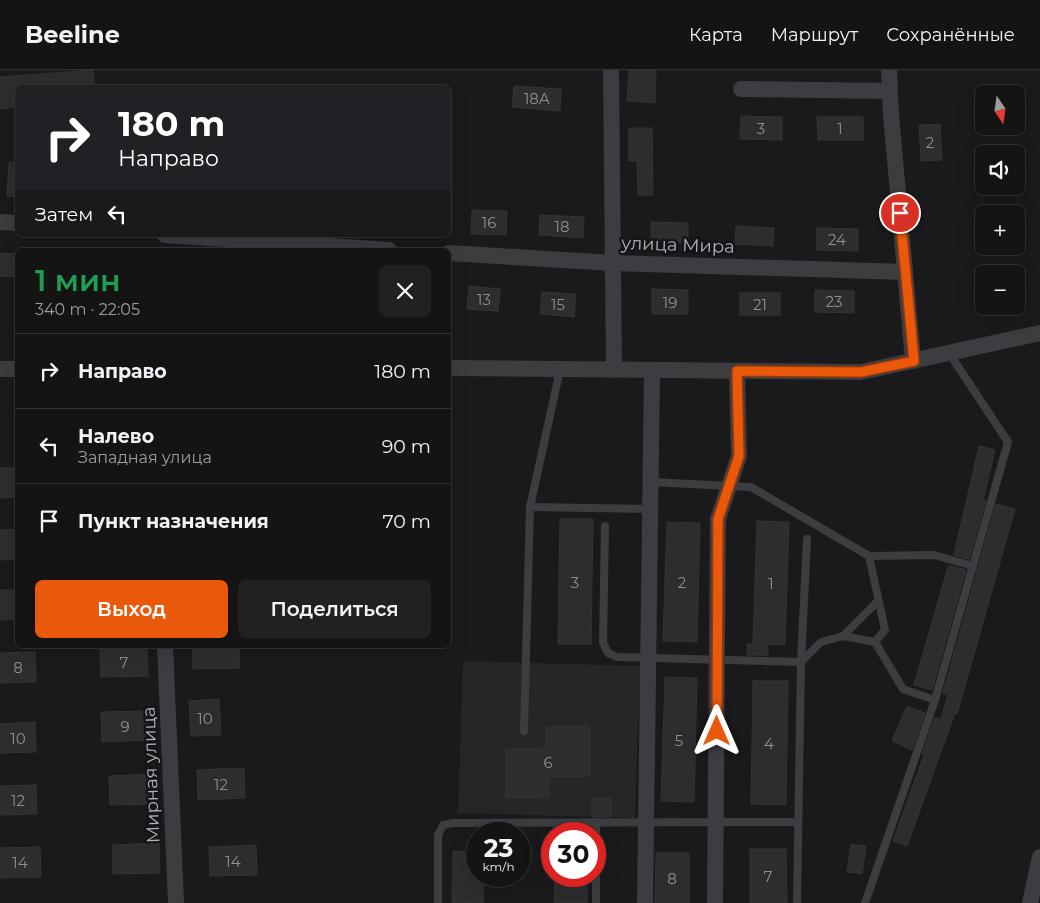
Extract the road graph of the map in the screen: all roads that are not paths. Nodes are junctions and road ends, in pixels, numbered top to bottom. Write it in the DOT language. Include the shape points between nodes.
graph roads {
  1 [pos="611,70"];
  2 [pos="888,70"];
  3 [pos="741,89"];
  4 [pos="890,91"];
  5 [pos="0,222"];
  6 [pos="15,223"];
  7 [pos="195,237"];
  8 [pos="359,248"];
  9 [pos="451,253"];
  10 [pos="612,263"];
  11 [pos="905,272"];
  12 [pos="1040,333"];
  13 [pos="949,353"];
  14 [pos="914,361"];
  15 [pos="451,368"];
  16 [pos="0,369"];
  17 [pos="15,369"];
  18 [pos="560,370"];
  19 [pos="614,370"];
  20 [pos="652,371"];
  21 [pos="737,371"];
  22 [pos="651,482"];
  23 [pos="729,485"];
  24 [pos="530,507"];
  25 [pos="650,509"];
  26 [pos="605,526"];
  27 [pos="807,539"];
  28 [pos="869,556"];
  29 [pos="973,566"];
  30 [pos="878,601"];
  31 [pos="843,636"];
  32 [pos="875,642"];
  33 [pos="165,648"];
  34 [pos="648,658"];
  35 [pos="717,659"];
  36 [pos="801,662"];
  37 [pos="936,700"];
  38 [pos="524,731"];
  39 [pos="716,820"];
  40 [pos="646,821"];
  41 [pos="541,822"];
  42 [pos="596,822"];
  43 [pos="798,822"];
  44 [pos="1040,857"];
  45 [pos="596,887"];
  46 [pos="176,903"];
  47 [pos="438,903"];
  48 [pos="596,903"];
  49 [pos="645,903"];
  50 [pos="715,903"];
  51 [pos="797,903"];
  52 [pos="865,903"];
  53 [pos="1030,903"];
  1 -- 10 [label="street"];
  2 -- 4 [label="street"];
  3 -- 4 [label="street"];
  4 -- 11 [label="street"];
  5 -- 6 [label="street"];
  7 -- 8 [label="street"];
  9 -- 10 [label="street, улица Мира"];
  10 -- 11 [label="street, улица Мира"];
  10 -- 19 [label="street"];
  11 -- 14 [label="street"];
  12 -- 13 [label="street"];
  13 -- 14 [label="street"];
  13 -- 29 [label="lane" via="1008,442"];
  14 -- 21 [label="street" via="861,372"];
  15 -- 18 [label="street"];
  16 -- 17 [label="street"];
  18 -- 19 [label="street"];
  18 -- 24 [label="lane"];
  19 -- 20 [label="street"];
  20 -- 21 [label="street"];
  20 -- 22 [label="street"];
  21 -- 23 [label="street" via="739,456"];
  22 -- 23 [label="lane"];
  22 -- 25 [label="street"];
  23 -- 28 [label="lane" via="751,487"];
  23 -- 35 [label="street" via="718,519"];
  24 -- 25 [label="lane"];
  24 -- 38 [label="lane"];
  25 -- 34 [label="street"];
  26 -- 34 [label="lane" via="603,643 608,653 617,657"];
  27 -- 36 [label="lane"];
  28 -- 29 [label="lane" via="934,555"];
  28 -- 30 [label="lane"];
  29 -- 37 [label="lane"];
  30 -- 31 [label="lane"];
  30 -- 32 [label="lane" via="885,630"];
  31 -- 32 [label="lane"];
  31 -- 36 [label="lane" via="821,642"];
  32 -- 37 [label="lane" via="903,689"];
  33 -- 46 [label="street, Мирная улица"];
  34 -- 35 [label="lane"];
  34 -- 40 [label="street"];
  35 -- 36 [label="lane"];
  35 -- 39 [label="street"];
  36 -- 43 [label="lane"];
  37 -- 52 [label="lane"];
  39 -- 40 [label="lane"];
  39 -- 43 [label="lane"];
  39 -- 50 [label="street"];
  40 -- 42 [label="lane"];
  40 -- 49 [label="street"];
  41 -- 47 [label="lane" via="443,825 438,835"];
  43 -- 51 [label="lane"];
  44 -- 53 [label="street"];
  45 -- 48 [label="lane"];
}
